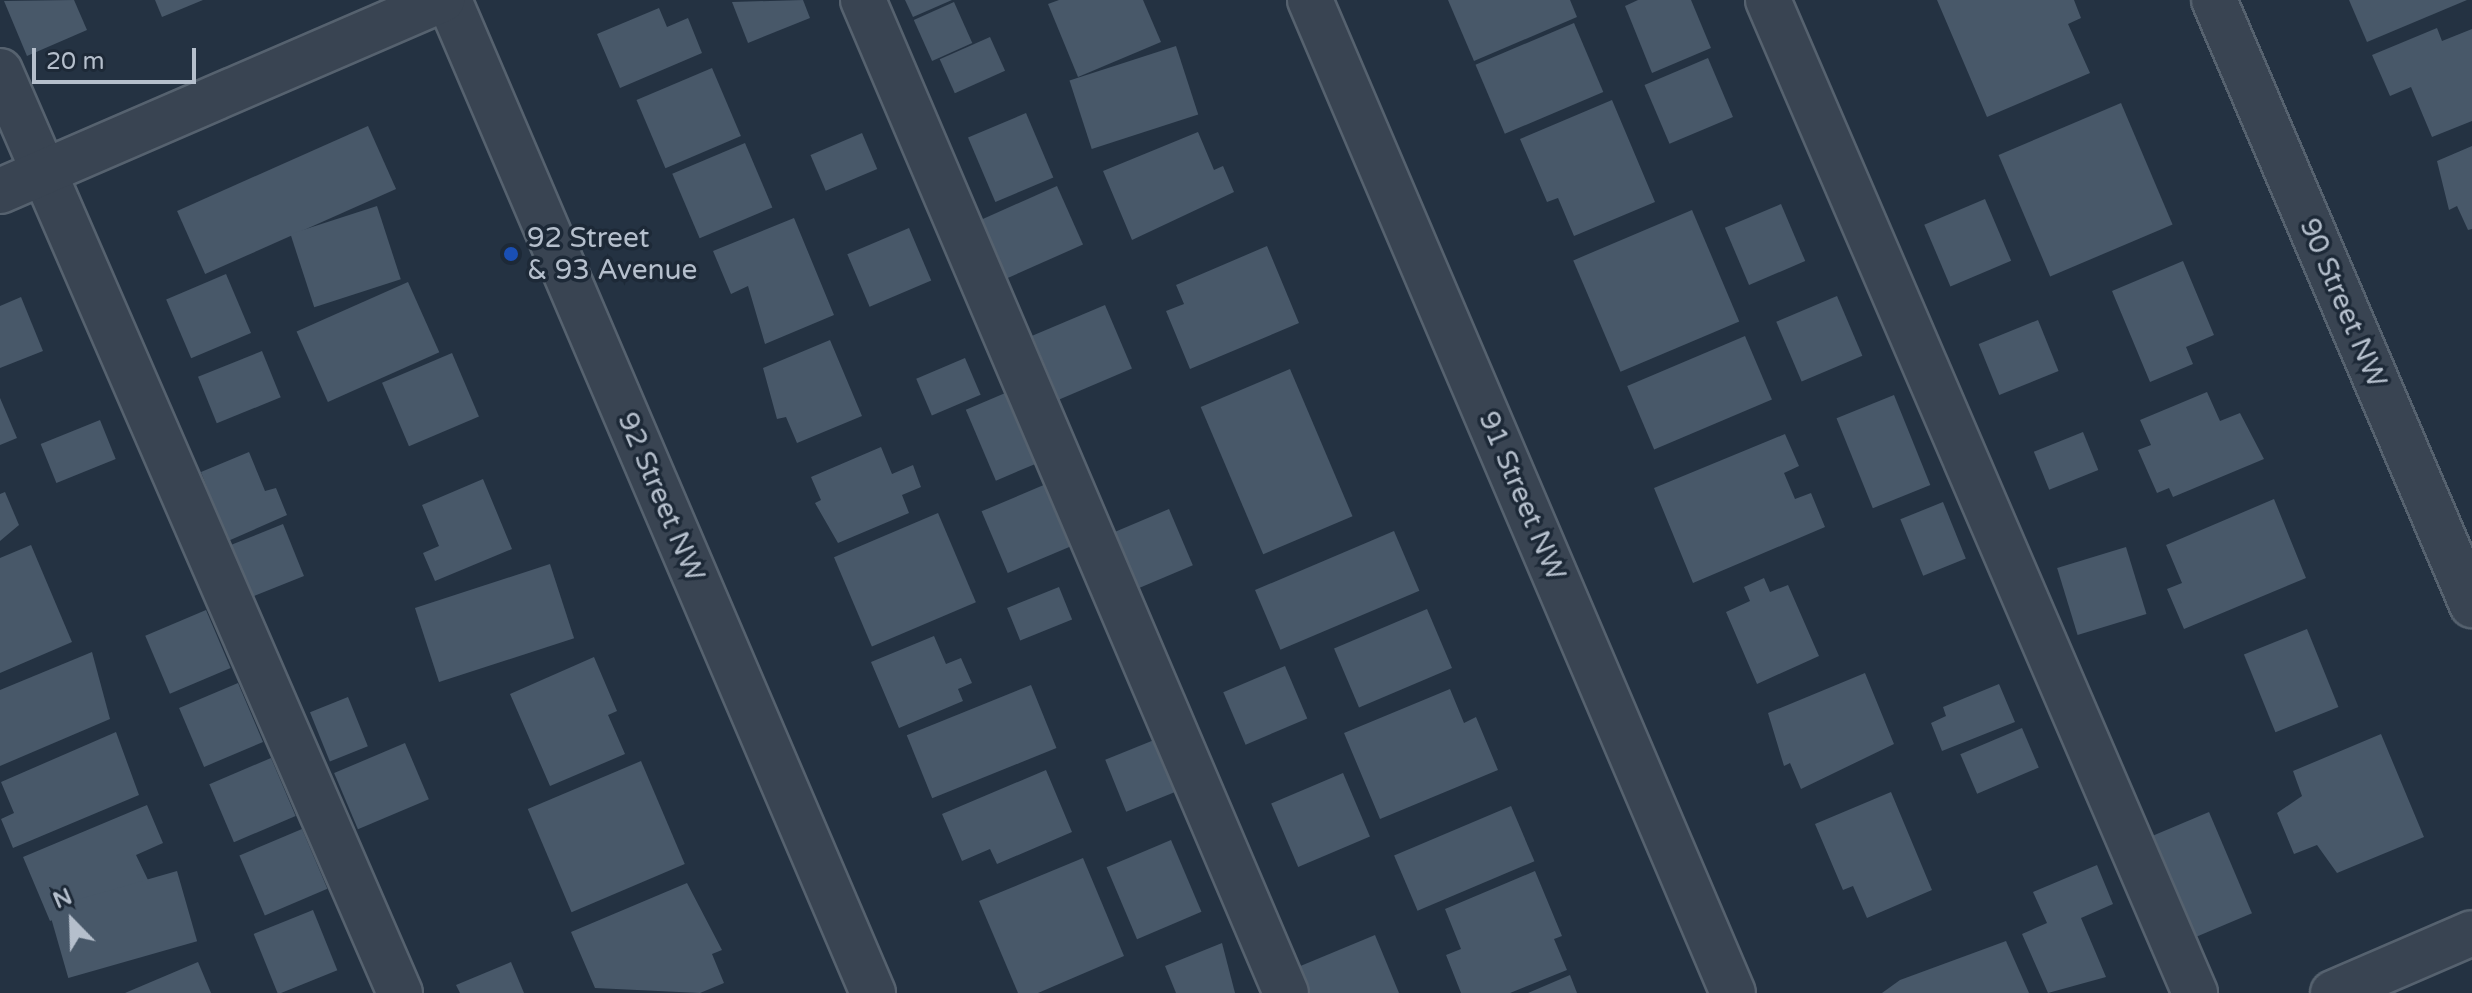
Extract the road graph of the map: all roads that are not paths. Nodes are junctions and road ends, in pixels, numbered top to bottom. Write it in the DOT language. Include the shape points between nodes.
graph roads {
  1 [pos="442,0"];
  2 [pos="449,0"];
  3 [pos="863,0"];
  4 [pos="1310,0"];
  5 [pos="1768,0"];
  6 [pos="2214,0"];
  7 [pos="0,71"];
  8 [pos="45,171"];
  9 [pos="0,191"];
  10 [pos="2472,605"];
  11 [pos="2472,933"];
  12 [pos="400,993"];
  13 [pos="873,993"];
  14 [pos="1286,993"];
  15 [pos="1733,993"];
  16 [pos="2195,993"];
  17 [pos="2333,993"];
  1 -- 8 [label="street"];
  2 -- 13 [label="street, 92 Street NW"];
  3 -- 14 [label="street"];
  4 -- 15 [label="street, 91 Street NW"];
  5 -- 16 [label="street"];
  6 -- 10 [label="street, 90 Street NW"];
  7 -- 8 [label="street"];
  8 -- 9 [label="street"];
  8 -- 12 [label="street"];
  11 -- 17 [label="street"];
}
